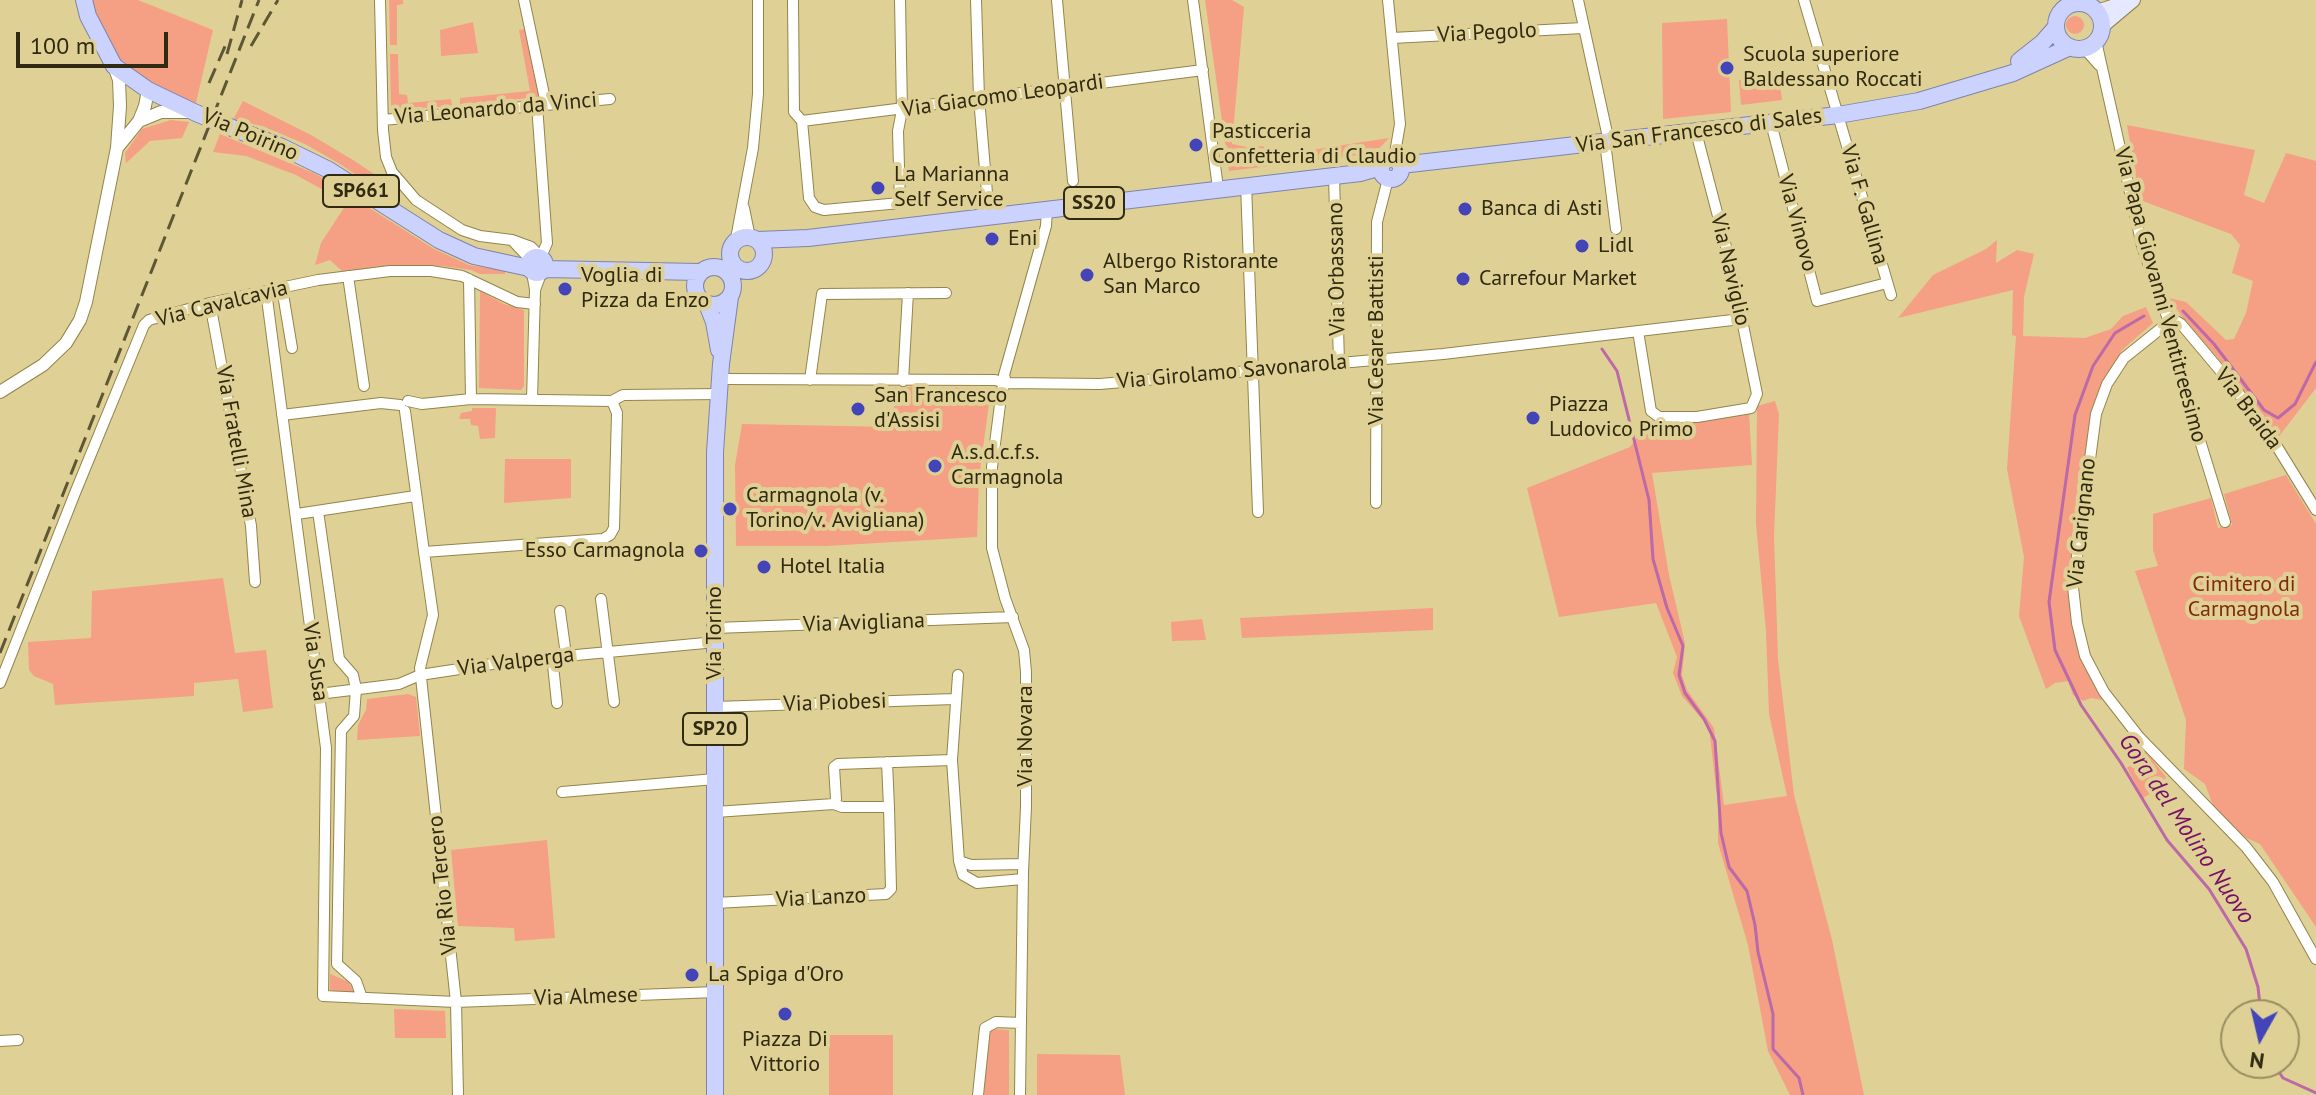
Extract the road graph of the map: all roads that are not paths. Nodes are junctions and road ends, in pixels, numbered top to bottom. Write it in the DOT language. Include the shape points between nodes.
graph roads {
  1 [pos="84,0"];
  2 [pos="380,0"];
  3 [pos="524,0"];
  4 [pos="758,0"];
  5 [pos="793,0"];
  6 [pos="900,0"];
  7 [pos="976,0"];
  8 [pos="1057,0"];
  9 [pos="1193,0"];
  10 [pos="1388,0"];
  11 [pos="1578,0"];
  12 [pos="1804,0"];
  13 [pos="2132,0"];
  14 [pos="2085,20"];
  15 [pos="2056,27"];
  16 [pos="1583,28"];
  17 [pos="1392,38"];
  18 [pos="114,66"];
  19 [pos="1203,70"];
  20 [pos="1993,78"];
  21 [pos="146,88"];
  22 [pos="1066,88"];
  23 [pos="979,98"];
  24 [pos="610,99"];
  25 [pos="542,104"];
  26 [pos="120,106"];
  27 [pos="902,110"];
  28 [pos="196,113"];
  29 [pos="1838,115"];
  30 [pos="383,120"];
  31 [pos="139,121"];
  32 [pos="802,121"];
  33 [pos="1771,123"];
  34 [pos="1696,132"];
  35 [pos="1607,142"];
  36 [pos="117,148"];
  37 [pos="1391,167"];
  38 [pos="1334,175"];
  39 [pos="1073,181"];
  40 [pos="1246,184"];
  41 [pos="1218,188"];
  42 [pos="744,205"];
  43 [pos="1047,209"];
  44 [pos="989,217"];
  45 [pos="1616,229"];
  46 [pos="808,238"];
  47 [pos="743,244"];
  48 [pos="764,258"];
  49 [pos="537,265"];
  50 [pos="718,267"];
  51 [pos="748,271"];
  52 [pos="644,272"];
  53 [pos="700,272"];
  54 [pos="348,276"];
  55 [pos="469,279"];
  56 [pos="1887,283"];
  57 [pos="282,288"];
  58 [pos="695,290"];
  59 [pos="266,291"];
  60 [pos="732,291"];
  61 [pos="908,293"];
  62 [pos="946,293"];
  63 [pos="1891,295"];
  64 [pos="210,303"];
  65 [pos="535,304"];
  66 [pos="707,304"];
  67 [pos="1741,319"];
  68 [pos="2169,322"];
  69 [pos="1638,331"];
  70 [pos="292,348"];
  71 [pos="1377,360"];
  72 [pos="1339,364"];
  73 [pos="1253,372"];
  74 [pos="721,379"];
  75 [pos="810,380"];
  76 [pos="903,381"];
  77 [pos="1006,383"];
  78 [pos="364,386"];
  79 [pos="0,392"];
  80 [pos="471,399"];
  81 [pos="532,400"];
  82 [pos="612,401"];
  83 [pos="405,406"];
  84 [pos="282,415"];
  85 [pos="415,496"];
  86 [pos="1376,503"];
  87 [pos="2316,510"];
  88 [pos="318,511"];
  89 [pos="1258,512"];
  90 [pos="297,514"];
  91 [pos="2225,522"];
  92 [pos="424,552"];
  93 [pos="255,582"];
  94 [pos="601,599"];
  95 [pos="560,611"];
  96 [pos="1013,617"];
  97 [pos="716,635"];
  98 [pos="609,650"];
  99 [pos="566,655"];
  100 [pos="552,656"];
  101 [pos="420,675"];
  102 [pos="958,675"];
  103 [pos="0,683"];
  104 [pos="356,689"];
  105 [pos="319,694"];
  106 [pos="954,699"];
  107 [pos="614,702"];
  108 [pos="557,703"];
  109 [pos="715,707"];
  110 [pos="952,760"];
  111 [pos="887,762"];
  112 [pos="715,779"];
  113 [pos="562,792"];
  114 [pos="834,804"];
  115 [pos="889,807"];
  116 [pos="715,812"];
  117 [pos="959,861"];
  118 [pos="1023,864"];
  119 [pos="1023,879"];
  120 [pos="715,903"];
  121 [pos="2316,959"];
  122 [pos="716,992"];
  123 [pos="362,998"];
  124 [pos="456,1002"];
  125 [pos="1021,1023"];
  126 [pos="18,1040"];
  127 [pos="0,1041"];
  128 [pos="458,1095"];
  129 [pos="715,1095"];
  130 [pos="978,1095"];
  131 [pos="1020,1095"];
  1 -- 18 [label="main road, Via Poirino / SP661"];
  2 -- 30 [label="street"];
  3 -- 25 [label="street"];
  4 -- 42 [label="street" via="758,94"];
  5 -- 32 [label="street" via="794,112"];
  6 -- 27 [label="street"];
  7 -- 23 [label="street"];
  8 -- 22 [label="street"];
  9 -- 19 [label="street"];
  10 -- 17 [label="street, Via Cesare Battisti"];
  11 -- 16 [label="street"];
  12 -- 29 [label="street, Via F. Gallina"];
  13 -- 14 [label="main road"];
  14 -- 15 [label="main road, Via San Francesco di Sales" via="2060,13"];
  14 -- 15 [label="main road" via="2060,39"];
  14 -- 20 [label="main road, Via San Francesco di Sales / SS20" via="2013,73"];
  14 -- 68 [label="street, Via Papa Giovanni Ventitreesimo" via="2142,246"];
  15 -- 20 [label="main road, Via San Francesco di Sales / SS20"];
  16 -- 17 [label="street, Via Pegolo"];
  16 -- 35 [label="street"];
  17 -- 37 [label="street, Via Cesare Battisti" via="1400,124"];
  18 -- 21 [label="main road, Via Poirino / SP661"];
  18 -- 26 [label="street"];
  19 -- 22 [label="street, Via Giacomo Leopardi"];
  19 -- 41 [label="street"];
  20 -- 29 [label="main road, Via San Francesco di Sales / SS20" via="1919,101"];
  21 -- 26 [label="street" via="128,90"];
  21 -- 28 [label="main road, Via Poirino / SP661"];
  21 -- 31 [label="street"];
  22 -- 23 [label="street, Via Giacomo Leopardi"];
  22 -- 39 [label="street"];
  23 -- 27 [label="street, Via Giacomo Leopardi"];
  23 -- 44 [label="street"];
  24 -- 25 [label="street, Via Leonardo da Vinci"];
  25 -- 30 [label="street, Via Leonardo da Vinci"];
  25 -- 49 [label="street" via="548,237"];
  26 -- 36 [label="street"];
  27 -- 32 [label="street, Via Giacomo Leopardi"];
  27 -- 32 [label="street" via="900,203 815,207 809,198"];
  28 -- 31 [label="street" via="161,112"];
  28 -- 49 [label="main road, Via Poirino / SP661, bridge" via="329,170 439,240 474,256"];
  29 -- 33 [label="main road, Via San Francesco di Sales / SS20"];
  29 -- 56 [label="street, Via F. Gallina"];
  30 -- 49 [label="street" via="386,157 409,194 462,230 512,240"];
  31 -- 36 [label="street"];
  33 -- 34 [label="main road, Via San Francesco di Sales / SS20"];
  33 -- 56 [label="street, Via Vinovo" via="1817,301"];
  34 -- 35 [label="main road, Via San Francesco di Sales / SS20"];
  34 -- 67 [label="street, Via Naviglio"];
  35 -- 37 [label="main road, Via San Francesco di Sales / SS20"];
  35 -- 45 [label="street"];
  36 -- 79 [label="street" via="80,320 43,365"];
  37 -- 38 [label="main road, Via San Francesco di Sales / SS20"];
  37 -- 71 [label="street, Via Cesare Battisti" via="1377,222"];
  38 -- 40 [label="main road, Via San Francesco di Sales / SS20"];
  38 -- 72 [label="street, Via Orbassano"];
  40 -- 41 [label="main road, Via San Francesco di Sales / SS20"];
  40 -- 73 [label="street"];
  41 -- 43 [label="main road, Via San Francesco di Sales / SS20"];
  42 -- 47 [label="street"];
  42 -- 47 [label="street" via="738,222"];
  43 -- 44 [label="main road, Via San Francesco di Sales / SS20"];
  43 -- 77 [label="street, Via Novara"];
  44 -- 46 [label="main road, Via San Francesco di Sales / SS20"];
  46 -- 47 [label="main road, Via San Francesco di Sales / SS20"];
  46 -- 48 [label="main road, Via San Francesco di Sales / SS20"];
  47 -- 48 [label="main road" via="763,248"];
  47 -- 50 [label="main road"];
  47 -- 51 [label="main road" via="734,264"];
  48 -- 51 [label="main road"];
  49 -- 52 [label="main road, Via Poirino / SP661"];
  49 -- 65 [label="street"];
  50 -- 53 [label="main road"];
  50 -- 60 [label="main road" via="728,273"];
  51 -- 60 [label="main road"];
  52 -- 53 [label="main road, Via Poirino"];
  52 -- 58 [label="main road, Via Poirino"];
  53 -- 58 [label="main road"];
  54 -- 55 [label="street, Via Cavalcavia" via="431,271"];
  54 -- 57 [label="street, Via Cavalcavia"];
  54 -- 78 [label="street"];
  55 -- 65 [label="street, Via Cavalcavia" via="517,302"];
  55 -- 80 [label="street"];
  56 -- 63 [label="street, Via F. Gallina"];
  57 -- 59 [label="street, Via Cavalcavia"];
  57 -- 70 [label="street"];
  58 -- 66 [label="main road"];
  59 -- 64 [label="street, Via Cavalcavia"];
  59 -- 84 [label="street, Via Susa"];
  60 -- 66 [label="main road" via="720,305"];
  60 -- 74 [label="main road, Via Torino"];
  61 -- 62 [label="street"];
  61 -- 75 [label="street" via="822,294"];
  61 -- 76 [label="street"];
  64 -- 93 [label="street, Via Fratelli Mina" via="251,526"];
  64 -- 103 [label="street, Via Cavalcavia" via="144,325"];
  65 -- 81 [label="street"];
  66 -- 74 [label="main road, Via Torino"];
  67 -- 69 [label="street, Via Girolamo Savonarola"];
  67 -- 69 [label="street, Via Naviglio" via="1757,394 1751,408 1697,417 1659,417 1651,411"];
  68 -- 87 [label="street, Via Braida" via="2181,324 2234,387"];
  68 -- 91 [label="street, Via Papa Giovanni Ventitreesimo"];
  68 -- 121 [label="street, Via Carignano" via="2124,358 2096,414 2073,587 2077,623 2085,656 2104,692 2139,737 2246,847 2273,882"];
  69 -- 71 [label="street, Via Girolamo Savonarola"];
  71 -- 72 [label="street, Via Girolamo Savonarola"];
  71 -- 86 [label="street, Via Cesare Battisti"];
  72 -- 73 [label="street, Via Girolamo Savonarola"];
  73 -- 77 [label="street, Via Girolamo Savonarola" via="1100,384"];
  73 -- 89 [label="street"];
  74 -- 75 [label="street, Via Girolamo Savonarola"];
  74 -- 82 [label="street, Via Girolamo Savonarola"];
  74 -- 97 [label="main road, Via Torino / SP20" via="715,452"];
  75 -- 76 [label="street, Via Girolamo Savonarola"];
  76 -- 77 [label="street, Via Girolamo Savonarola"];
  77 -- 96 [label="street, Via Novara" via="992,467 991,516 992,548"];
  80 -- 81 [label="street, Via Girolamo Savonarola"];
  80 -- 83 [label="street, Via Girolamo Savonarola"];
  81 -- 82 [label="street, Via Girolamo Savonarola"];
  82 -- 92 [label="street" via="617,413 610,535"];
  83 -- 84 [label="street, Via Girolamo Savonarola" via="381,403"];
  83 -- 85 [label="street, Via Rio Tercero"];
  84 -- 90 [label="street, Via Susa"];
  85 -- 88 [label="street"];
  85 -- 92 [label="street, Via Rio Tercero"];
  88 -- 90 [label="street"];
  88 -- 104 [label="street, Via Susa" via="339,659 353,675"];
  90 -- 105 [label="street, Via Susa"];
  92 -- 101 [label="street, Via Rio Tercero" via="433,615"];
  94 -- 98 [label="street"];
  95 -- 99 [label="street"];
  96 -- 97 [label="street, Via Avigliana"];
  96 -- 118 [label="street, Via Novara" via="1026,672"];
  97 -- 98 [label="street, Via Valperga"];
  97 -- 109 [label="main road, Via Torino / SP20"];
  98 -- 99 [label="street, Via Valperga"];
  98 -- 107 [label="street"];
  99 -- 100 [label="street, Via Valperga"];
  100 -- 101 [label="street, Via Valperga"];
  100 -- 108 [label="street"];
  101 -- 104 [label="street, Via Valperga" via="399,684"];
  101 -- 124 [label="street, Via Rio Tercero"];
  102 -- 106 [label="street"];
  104 -- 105 [label="street, Via Valperga"];
  104 -- 123 [label="street, Via Susa" via="354,716 341,731 337,964 356,981"];
  105 -- 123 [label="street, Via Susa" via="326,748 323,996"];
  106 -- 109 [label="street, Via Piobesi"];
  106 -- 110 [label="street"];
  109 -- 112 [label="main road, Via Torino / SP20"];
  110 -- 111 [label="street"];
  110 -- 117 [label="street"];
  111 -- 114 [label="street" via="834,767"];
  111 -- 115 [label="street"];
  112 -- 113 [label="street"];
  112 -- 116 [label="main road, Via Torino / SP20"];
  114 -- 115 [label="street"];
  114 -- 116 [label="street"];
  115 -- 120 [label="street, Via Lanzo" via="891,889 886,894"];
  116 -- 120 [label="main road, Via Torino / SP20"];
  117 -- 118 [label="street"];
  117 -- 119 [label="street" via="963,875 977,883"];
  118 -- 119 [label="street, Via Novara"];
  119 -- 125 [label="street, Via Novara"];
  120 -- 122 [label="main road, Via Torino / SP20"];
  122 -- 124 [label="street, Via Almese"];
  122 -- 129 [label="main road, Via Torino / SP20"];
  123 -- 124 [label="street, Via Susa"];
  124 -- 128 [label="street, Via Rio Tercero"];
  125 -- 130 [label="street" via="996,1022 985,1028"];
  125 -- 131 [label="street, Via Novara"];
  126 -- 127 [label="street"];
}
